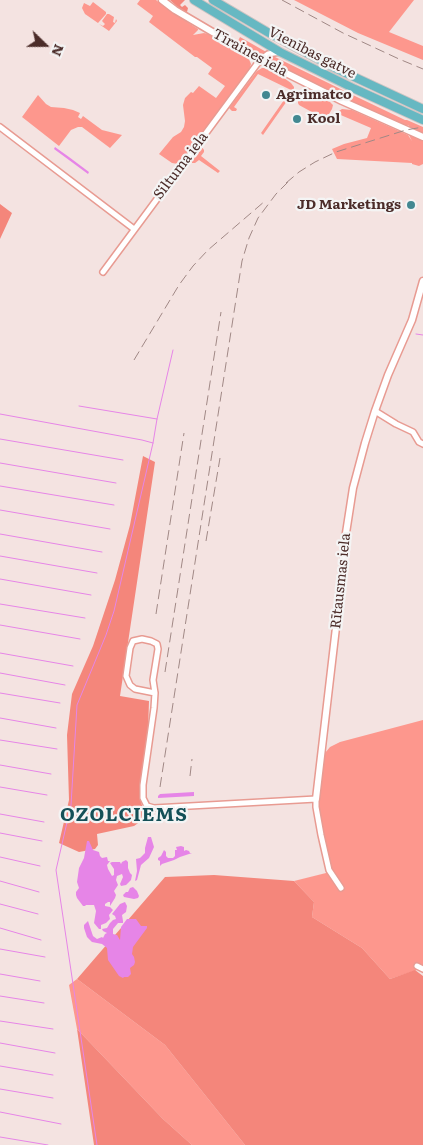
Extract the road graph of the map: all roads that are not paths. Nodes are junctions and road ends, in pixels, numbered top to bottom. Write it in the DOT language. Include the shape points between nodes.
graph roads {
  1 [pos="162,0"];
  2 [pos="194,0"];
  3 [pos="213,0"];
  4 [pos="280,52"];
  5 [pos="260,60"];
  6 [pos="423,109"];
  7 [pos="423,120"];
  8 [pos="0,127"];
  9 [pos="423,137"];
  10 [pos="134,229"];
  11 [pos="102,272"];
  12 [pos="423,281"];
  13 [pos="375,411"];
  14 [pos="423,444"];
  15 [pos="155,693"];
  16 [pos="316,799"];
  17 [pos="340,888"];
  18 [pos="417,966"];
  19 [pos="423,969"];
  1 -- 5 [label="street, Tīraines iela"];
  2 -- 4 [label="highway, Vienības gatve"];
  3 -- 6 [label="highway, Vienības gatve" via="269,34"];
  4 -- 5 [label="street" via="268,54"];
  4 -- 7 [label="highway, Vienības gatve"];
  5 -- 9 [label="street, Tīraines iela"];
  5 -- 10 [label="street, Siltuma iela"];
  8 -- 10 [label="street"];
  10 -- 11 [label="street, Siltuma iela"];
  12 -- 13 [label="street, Rītausmas iela" via="412,320"];
  13 -- 14 [label="street" via="412,432"];
  13 -- 16 [label="street, Rītausmas iela" via="351,497"];
  15 -- 15 [label="street" via="158,644 142,639 133,641 126,676 135,689"];
  15 -- 16 [label="street" via="143,785 147,806"];
  16 -- 17 [label="street, Rītausmas iela" via="329,870"];
  18 -- 19 [label="street"];
}
